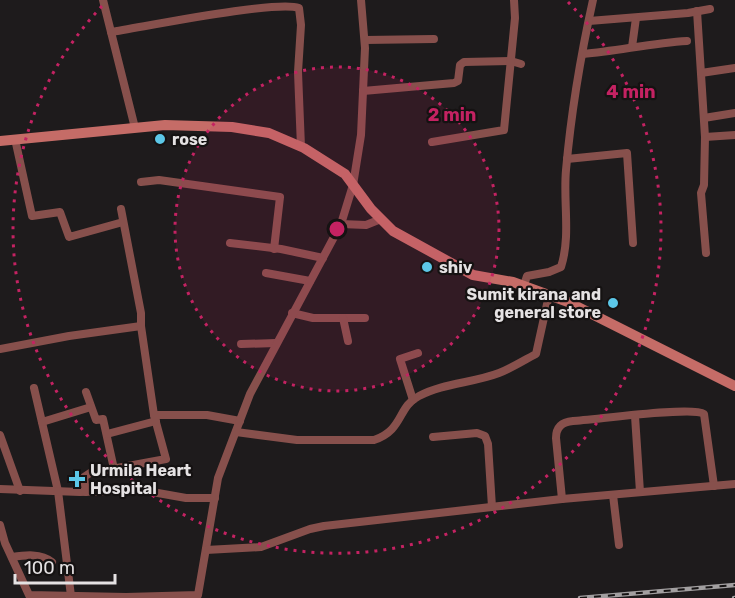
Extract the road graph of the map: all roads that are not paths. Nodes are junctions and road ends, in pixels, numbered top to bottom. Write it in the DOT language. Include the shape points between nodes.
graph roads {
  1 [pos="103,0"];
  2 [pos="361,0"];
  3 [pos="514,0"];
  4 [pos="593,0"];
  5 [pos="710,9"];
  6 [pos="697,11"];
  7 [pos="636,18"];
  8 [pos="589,21"];
  9 [pos="111,32"];
  10 [pos="434,39"];
  11 [pos="364,40"];
  12 [pos="687,41"];
  13 [pos="632,47"];
  14 [pos="583,54"];
  15 [pos="511,61"];
  16 [pos="521,64"];
  17 [pos="735,68"];
  18 [pos="700,73"];
  19 [pos="363,91"];
  20 [pos="735,113"];
  21 [pos="704,117"];
  22 [pos="135,128"];
  23 [pos="735,135"];
  24 [pos="705,136"];
  25 [pos="15,139"];
  26 [pos="0,141"];
  27 [pos="432,142"];
  28 [pos="301,147"];
  29 [pos="567,159"];
  30 [pos="141,182"];
  31 [pos="353,185"];
  32 [pos="121,209"];
  33 [pos="381,219"];
  34 [pos="123,222"];
  35 [pos="341,224"];
  36 [pos="230,243"];
  37 [pos="633,243"];
  38 [pos="274,249"];
  39 [pos="706,253"];
  40 [pos="323,258"];
  41 [pos="266,273"];
  42 [pos="310,280"];
  43 [pos="524,285"];
  44 [pos="549,295"];
  45 [pos="292,313"];
  46 [pos="343,318"];
  47 [pos="365,318"];
  48 [pos="141,326"];
  49 [pos="348,341"];
  50 [pos="276,343"];
  51 [pos="241,344"];
  52 [pos="0,349"];
  53 [pos="418,353"];
  54 [pos="735,386"];
  55 [pos="34,388"];
  56 [pos="86,392"];
  57 [pos="413,400"];
  58 [pos="91,407"];
  59 [pos="635,416"];
  60 [pos="155,418"];
  61 [pos="240,421"];
  62 [pos="42,422"];
  63 [pos="236,432"];
  64 [pos="107,434"];
  65 [pos="0,435"];
  66 [pos="433,437"];
  67 [pos="114,469"];
  68 [pos="735,484"];
  69 [pos="714,486"];
  70 [pos="0,489"];
  71 [pos="20,491"];
  72 [pos="58,491"];
  73 [pos="86,492"];
  74 [pos="640,492"];
  75 [pos="614,495"];
  76 [pos="215,498"];
  77 [pos="562,499"];
  78 [pos="492,507"];
  79 [pos="0,525"];
  80 [pos="619,545"];
  81 [pos="206,550"];
  82 [pos="12,557"];
  83 [pos="52,562"];
  84 [pos="71,596"];
  85 [pos="198,597"];
  1 -- 9 [label="street"];
  2 -- 11 [label="street"];
  3 -- 15 [label="street"];
  4 -- 8 [label="street"];
  5 -- 6 [label="street"];
  6 -- 7 [label="street"];
  6 -- 18 [label="street"];
  7 -- 8 [label="street"];
  7 -- 13 [label="street"];
  8 -- 14 [label="street"];
  9 -- 22 [label="street"];
  9 -- 28 [label="street" via="259,7 299,8"];
  10 -- 11 [label="street"];
  11 -- 19 [label="street"];
  12 -- 13 [label="street"];
  13 -- 14 [label="street"];
  14 -- 29 [label="street"];
  15 -- 16 [label="street"];
  15 -- 19 [label="street" via="464,62 454,83"];
  15 -- 27 [label="street" via="504,130"];
  17 -- 18 [label="street"];
  18 -- 21 [label="street"];
  19 -- 31 [label="street" via="360,149"];
  20 -- 21 [label="street"];
  21 -- 24 [label="street"];
  22 -- 25 [label="main road"];
  22 -- 28 [label="main road" via="232,127 269,133"];
  23 -- 24 [label="street"];
  24 -- 39 [label="street" via="701,194"];
  25 -- 26 [label="main road"];
  25 -- 34 [label="street" via="32,216 60,212 69,237"];
  28 -- 31 [label="main road" via="345,174"];
  29 -- 37 [label="street" via="627,153"];
  29 -- 43 [label="street" via="565,253 561,267 527,276"];
  30 -- 38 [label="street" via="159,180 280,197"];
  31 -- 33 [label="main road"];
  31 -- 35 [label="street"];
  32 -- 34 [label="street"];
  33 -- 35 [label="street" via="366,225"];
  33 -- 43 [label="main road" via="393,231 473,275"];
  34 -- 48 [label="street"];
  35 -- 40 [label="street"];
  36 -- 38 [label="street"];
  38 -- 40 [label="street"];
  40 -- 42 [label="street"];
  41 -- 42 [label="street"];
  42 -- 45 [label="street"];
  43 -- 44 [label="main road"];
  44 -- 54 [label="main road"];
  44 -- 57 [label="street" via="536,354 498,373 433,390"];
  45 -- 46 [label="street"];
  45 -- 50 [label="street"];
  46 -- 47 [label="street"];
  46 -- 49 [label="street"];
  48 -- 52 [label="street"];
  48 -- 60 [label="street"];
  50 -- 51 [label="street"];
  50 -- 61 [label="street"];
  53 -- 57 [label="street" via="399,359"];
  55 -- 62 [label="street"];
  56 -- 58 [label="street"];
  57 -- 63 [label="street" via="392,430 374,440 289,440"];
  58 -- 62 [label="street"];
  58 -- 64 [label="street" via="96,420 103,419"];
  59 -- 69 [label="street" via="702,412"];
  59 -- 74 [label="street"];
  59 -- 77 [label="street" via="560,425 556,438"];
  60 -- 61 [label="street" via="207,415"];
  60 -- 64 [label="street"];
  60 -- 67 [label="street" via="166,459"];
  61 -- 63 [label="street"];
  62 -- 72 [label="street"];
  63 -- 76 [label="street" via="218,478"];
  64 -- 67 [label="street"];
  65 -- 71 [label="street"];
  66 -- 78 [label="street" via="477,433 485,436"];
  67 -- 73 [label="street" via="84,477"];
  68 -- 69 [label="street"];
  69 -- 74 [label="street"];
  70 -- 71 [label="street"];
  71 -- 72 [label="street"];
  72 -- 73 [label="street"];
  72 -- 84 [label="street"];
  73 -- 76 [label="street" via="141,490 186,498"];
  74 -- 75 [label="street"];
  75 -- 77 [label="street"];
  75 -- 80 [label="street"];
  76 -- 81 [label="street"];
  77 -- 78 [label="street"];
  78 -- 81 [label="street" via="324,526 261,547"];
  79 -- 82 [label="street"];
  81 -- 85 [label="street"];
  82 -- 83 [label="street" via="46,557"];
  82 -- 84 [label="street" via="30,595"];
  84 -- 85 [label="street"];
}
